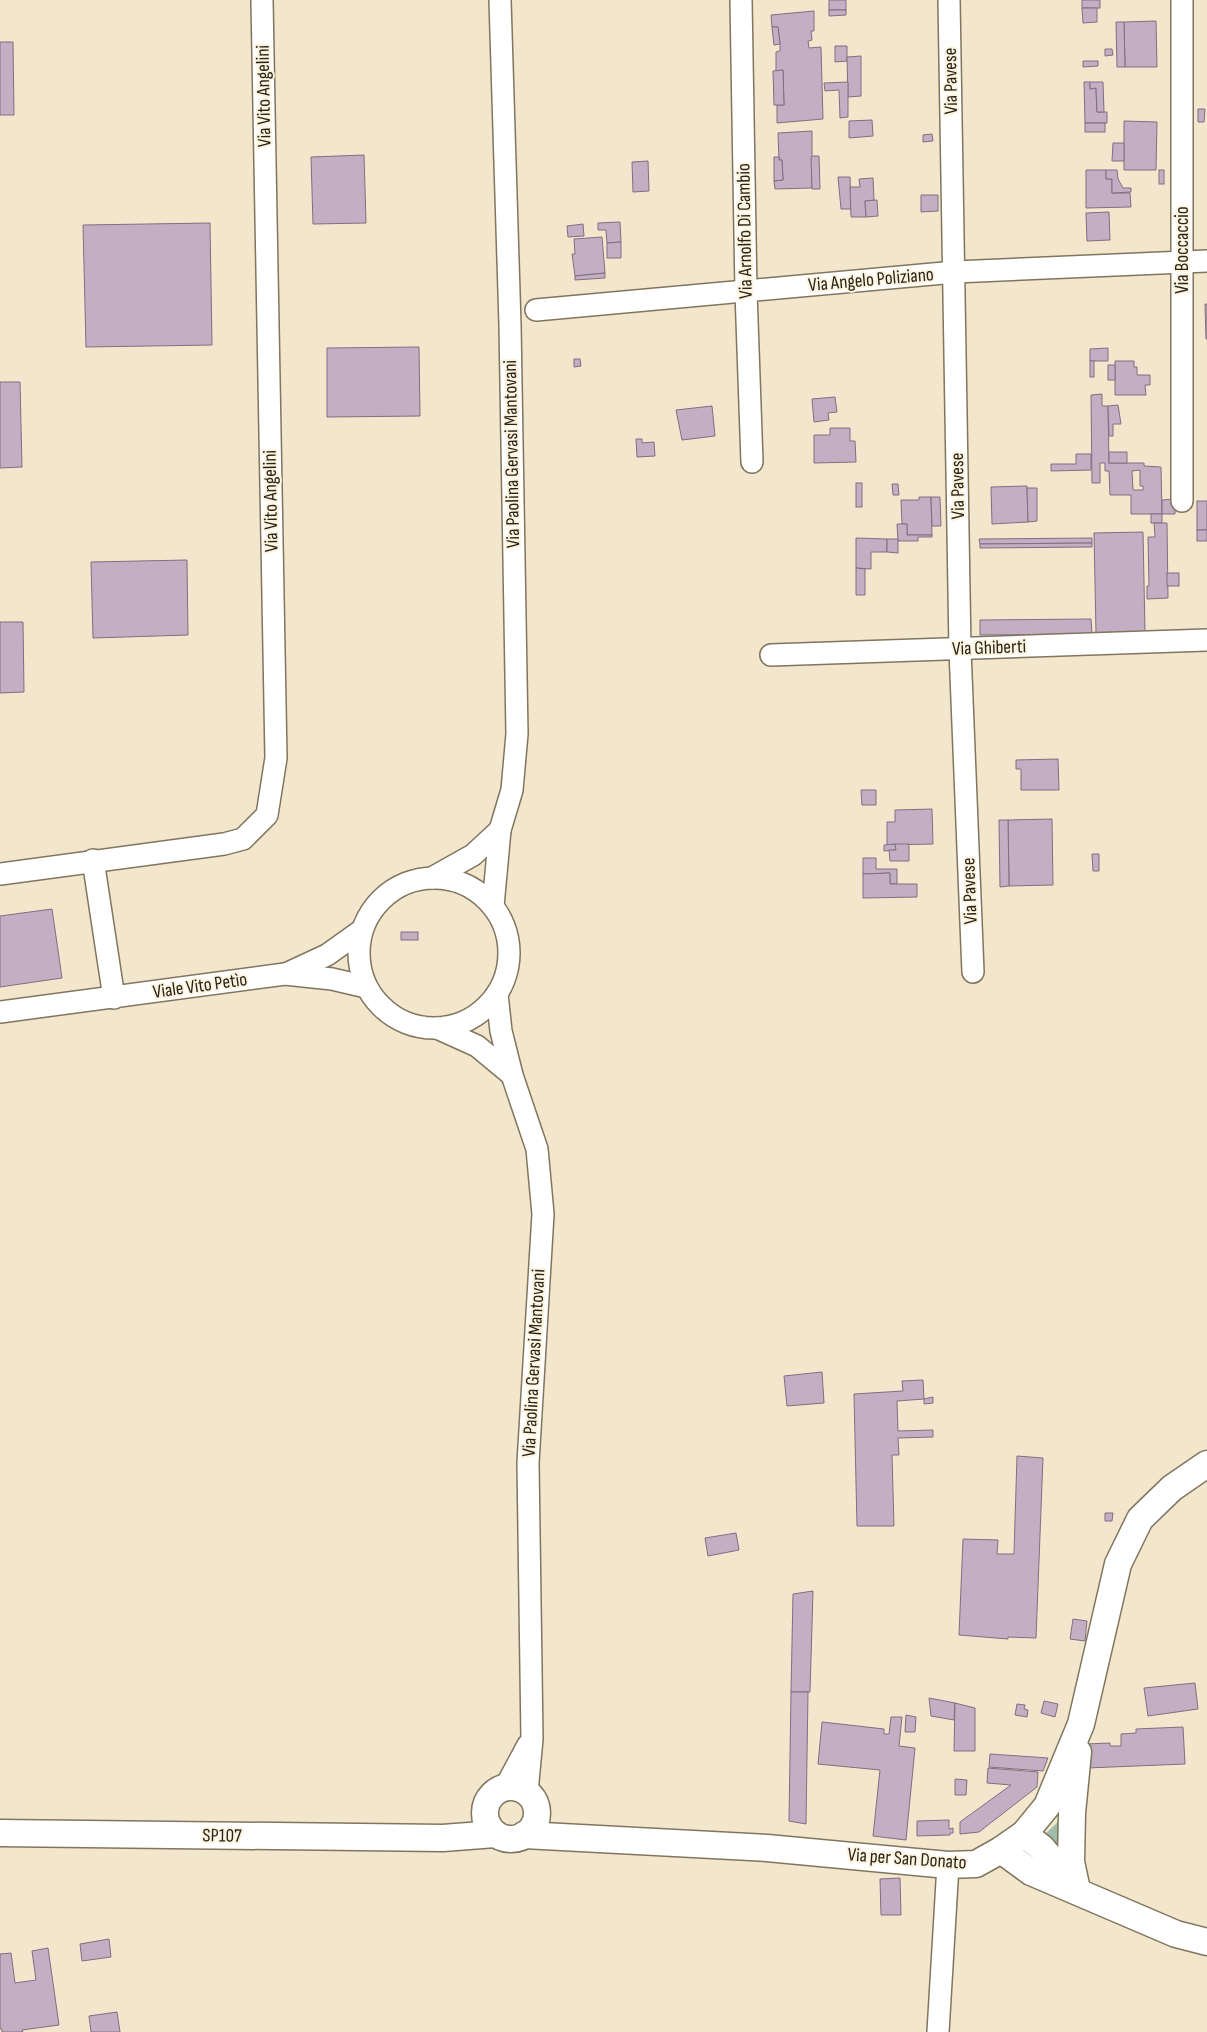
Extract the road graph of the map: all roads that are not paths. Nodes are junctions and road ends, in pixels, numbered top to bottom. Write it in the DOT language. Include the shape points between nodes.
graph roads {
  1 [pos="262,0"];
  2 [pos="500,0"];
  3 [pos="741,0"];
  4 [pos="949,0"];
  5 [pos="1182,0"];
  6 [pos="1182,260"];
  7 [pos="1207,261"];
  8 [pos="955,272"];
  9 [pos="746,292"];
  10 [pos="536,310"];
  11 [pos="752,462"];
  12 [pos="1182,501"];
  13 [pos="1207,640"];
  14 [pos="960,650"];
  15 [pos="771,655"];
  16 [pos="500,830"];
  17 [pos="93,860"];
  18 [pos="0,874"];
  19 [pos="432,878"];
  20 [pos="493,906"];
  21 [pos="362,930"];
  22 [pos="973,972"];
  23 [pos="285,974"];
  24 [pos="366,987"];
  25 [pos="497,994"];
  26 [pos="114,998"];
  27 [pos="0,1012"];
  28 [pos="437,1028"];
  29 [pos="512,1075"];
  30 [pos="1207,1464"];
  31 [pos="1081,1724"];
  32 [pos="517,1789"];
  33 [pos="490,1825"];
  34 [pos="531,1825"];
  35 [pos="0,1833"];
  36 [pos="1024,1834"];
  37 [pos="1001,1850"];
  38 [pos="948,1865"];
  39 [pos="1077,1890"];
  40 [pos="1207,1942"];
  41 [pos="938,2032"];
  1 -- 17 [label="street, Via Vito Angelini" via="276,758 268,815 243,839 224,844"];
  2 -- 16 [label="street, Via Paolina Gervasi Mantovani" via="510,318 517,734 512,790"];
  3 -- 9 [label="street, Via Arnolfo Di Cambio" via="733,80"];
  4 -- 8 [label="street, Via Pavese"];
  5 -- 6 [label="street, Via Boccaccio"];
  6 -- 7 [label="street, Via Angelo Poliziano"];
  6 -- 8 [label="street, Via Angelo Poliziano"];
  6 -- 12 [label="street, Via Boccaccio"];
  8 -- 9 [label="street, Via Angelo Poliziano"];
  8 -- 14 [label="street, Via Pavese"];
  9 -- 10 [label="street, Via Angelo Poliziano"];
  9 -- 11 [label="street, Via Arnolfo Di Cambio"];
  13 -- 14 [label="street, Via Ghiberti"];
  14 -- 15 [label="street, Via Ghiberti"];
  14 -- 22 [label="street, Via Pavese"];
  16 -- 19 [label="street" via="473,855"];
  16 -- 20 [label="street, Via Paolina Gervasi Mantovani"];
  17 -- 18 [label="street, Via Vito Angelini"];
  17 -- 26 [label="street"];
  19 -- 20 [label="street" via="466,885"];
  19 -- 21 [label="street" via="414,880 381,899"];
  20 -- 25 [label="street" via="504,926 509,949 507,973"];
  21 -- 23 [label="street" via="327,955"];
  21 -- 24 [label="street" via="358,949"];
  23 -- 24 [label="street" via="332,979"];
  23 -- 26 [label="street, Viale Vito Petìo"];
  24 -- 28 [label="street" via="396,1018 415,1026"];
  25 -- 28 [label="street" via="481,1011 458,1024"];
  25 -- 29 [label="street, Via Paolina Gervasi Mantovani" via="501,1031"];
  26 -- 27 [label="street, Viale Vito Petìo"];
  28 -- 29 [label="street" via="477,1046"];
  29 -- 32 [label="street, Via Paolina Gervasi Mantovani" via="536,1149 543,1214 528,1463 532,1739"];
  30 -- 31 [label="street, Via per San Donato" via="1172,1488 1140,1519 1118,1564"];
  31 -- 36 [label="street, Via per San Donato" via="1047,1806"];
  31 -- 39 [label="street" via="1072,1813 1071,1862"];
  32 -- 33 [label="street" via="492,1794 487,1801"];
  32 -- 34 [label="street" via="533,1798 537,1807"];
  33 -- 34 [label="street" via="509,1839"];
  33 -- 35 [label="street, SP107 / SP107" via="467,1828 444,1838"];
  34 -- 38 [label="street, Via per San Donato" via="567,1836 767,1848"];
  36 -- 37 [label="street, Via per San Donato"];
  36 -- 39 [label="street" via="1042,1848"];
  37 -- 38 [label="street, Via per San Donato" via="976,1864"];
  37 -- 39 [label="street" via="1031,1872"];
  38 -- 41 [label="street"];
  39 -- 40 [label="street" via="1176,1934"];
}
